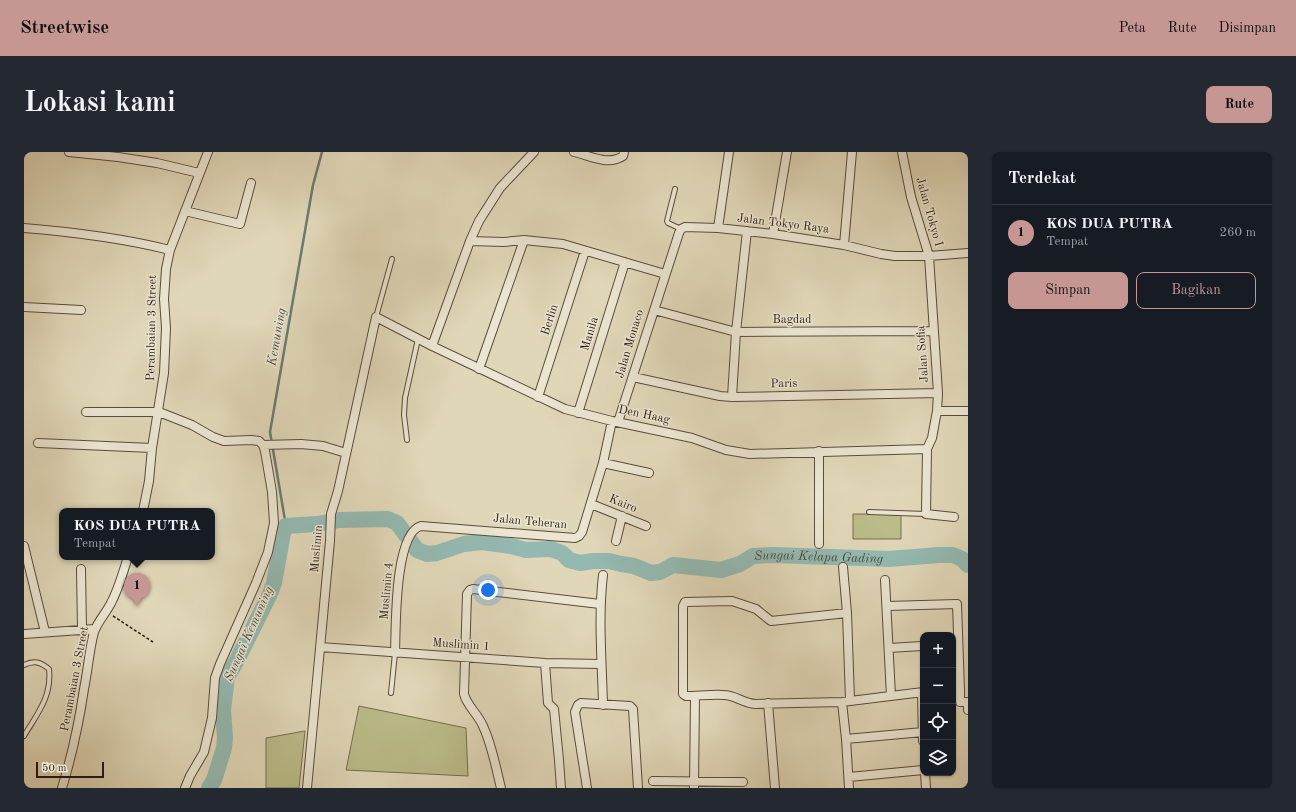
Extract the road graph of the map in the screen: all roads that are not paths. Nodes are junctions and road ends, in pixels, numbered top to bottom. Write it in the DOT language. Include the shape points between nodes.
graph roads {
  1 [pos="70,152"];
  2 [pos="208,152"];
  3 [pos="534,152"];
  4 [pos="574,152"];
  5 [pos="624,152"];
  6 [pos="729,152"];
  7 [pos="787,152"];
  8 [pos="852,152"];
  9 [pos="902,152"];
  10 [pos="200,174"];
  11 [pos="251,183"];
  12 [pos="676,189"];
  13 [pos="185,211"];
  14 [pos="24,228"];
  15 [pos="718,228"];
  16 [pos="681,229"];
  17 [pos="748,231"];
  18 [pos="773,234"];
  19 [pos="524,240"];
  20 [pos="470,241"];
  21 [pos="844,245"];
  22 [pos="170,250"];
  23 [pos="586,251"];
  24 [pos="968,253"];
  25 [pos="929,256"];
  26 [pos="392,259"];
  27 [pos="625,262"];
  28 [pos="665,274"];
  29 [pos="24,307"];
  30 [pos="80,310"];
  31 [pos="654,310"];
  32 [pos="376,317"];
  33 [pos="933,331"];
  34 [pos="736,332"];
  35 [pos="418,339"];
  36 [pos="432,346"];
  37 [pos="479,369"];
  38 [pos="634,377"];
  39 [pos="938,393"];
  40 [pos="538,397"];
  41 [pos="732,397"];
  42 [pos="937,411"];
  43 [pos="968,411"];
  44 [pos="86,412"];
  45 [pos="159,412"];
  46 [pos="578,413"];
  47 [pos="615,421"];
  48 [pos="407,440"];
  49 [pos="38,443"];
  50 [pos="265,445"];
  51 [pos="152,448"];
  52 [pos="927,449"];
  53 [pos="819,451"];
  54 [pos="346,453"];
  55 [pos="603,463"];
  56 [pos="649,473"];
  57 [pos="591,504"];
  58 [pos="144,508"];
  59 [pos="869,512"];
  60 [pos="926,514"];
  61 [pos="622,516"];
  62 [pos="954,517"];
  63 [pos="646,526"];
  64 [pos="410,533"];
  65 [pos="616,541"];
  66 [pos="819,544"];
  67 [pos="24,546"];
  68 [pos="127,560"];
  69 [pos="843,568"];
  70 [pos="82,569"];
  71 [pos="603,575"];
  72 [pos="886,580"];
  73 [pos="600,604"];
  74 [pos="887,606"];
  75 [pos="847,613"];
  76 [pos="95,630"];
  77 [pos="82,631"];
  78 [pos="45,632"];
  79 [pos="24,634"];
  80 [pos="920,646"];
  81 [pos="320,647"];
  82 [pos="889,648"];
  83 [pos="395,653"];
  84 [pos="465,657"];
  85 [pos="545,663"];
  86 [pos="600,664"];
  87 [pos="24,665"];
  88 [pos="956,690"];
  89 [pos="920,692"];
  90 [pos="391,693"];
  91 [pos="695,696"];
  92 [pos="891,696"];
  93 [pos="846,701"];
  94 [pos="968,702"];
  95 [pos="768,703"];
  96 [pos="603,705"];
  97 [pos="968,710"];
  98 [pos="920,732"];
  99 [pos="24,736"];
  100 [pos="846,739"];
  101 [pos="920,770"];
  102 [pos="925,776"];
  103 [pos="849,777"];
  104 [pos="653,781"];
  105 [pos="743,782"];
  106 [pos="694,785"];
  107 [pos="62,788"];
  108 [pos="185,788"];
  109 [pos="307,788"];
  110 [pos="501,788"];
  111 [pos="561,788"];
  112 [pos="586,788"];
  113 [pos="638,788"];
  114 [pos="775,788"];
  115 [pos="849,788"];
  116 [pos="926,788"];
  1 -- 10 [label="street" via="157,163"];
  2 -- 10 [label="street, Perambaian 3 Street"];
  3 -- 20 [label="street" via="500,188 479,221"];
  4 -- 5 [label="street" via="613,160 623,156"];
  6 -- 15 [label="street"];
  7 -- 18 [label="street"];
  8 -- 21 [label="street"];
  9 -- 25 [label="street, Jalan Tokyo I" via="911,197"];
  10 -- 13 [label="street, Perambaian 3 Street"];
  11 -- 13 [label="street" via="240,224"];
  12 -- 16 [label="lane" via="667,221"];
  13 -- 22 [label="street, Perambaian 3 Street"];
  14 -- 22 [label="street" via="116,238"];
  15 -- 16 [label="street, Jalan Tokyo Raya" via="689,226"];
  15 -- 17 [label="street, Jalan Tokyo Raya"];
  16 -- 28 [label="street"];
  17 -- 18 [label="street, Jalan Tokyo Raya"];
  17 -- 34 [label="street"];
  18 -- 21 [label="street, Jalan Tokyo Raya"];
  19 -- 20 [label="street"];
  19 -- 23 [label="street" via="563,244"];
  19 -- 37 [label="street"];
  20 -- 36 [label="street"];
  21 -- 25 [label="street, Jalan Tokyo Raya" via="895,256"];
  22 -- 45 [label="street, Perambaian 3 Street" via="164,283 165,360"];
  23 -- 27 [label="street"];
  23 -- 40 [label="street, Berlin"];
  24 -- 25 [label="street, Jalan Tokyo Raya"];
  25 -- 33 [label="street, Jalan Sofia"];
  26 -- 32 [label="lane"];
  27 -- 28 [label="street"];
  27 -- 46 [label="street, Manila"];
  28 -- 31 [label="street, Jalan Monaco"];
  29 -- 30 [label="street"];
  31 -- 34 [label="street, Bagdad"];
  31 -- 38 [label="street, Jalan Monaco"];
  32 -- 35 [label="street, Den Haag"];
  32 -- 54 [label="street, Muslimin"];
  33 -- 34 [label="street, Bagdad"];
  33 -- 39 [label="street, Jalan Sofia"];
  34 -- 41 [label="street"];
  35 -- 36 [label="street, Den Haag"];
  35 -- 48 [label="lane" via="404,402"];
  36 -- 37 [label="street, Den Haag"];
  37 -- 40 [label="street, Den Haag"];
  38 -- 41 [label="street, Paris"];
  38 -- 47 [label="street, Jalan Monaco"];
  39 -- 41 [label="street, Paris"];
  39 -- 42 [label="street, Jalan Sofia"];
  40 -- 46 [label="street, Den Haag"];
  42 -- 43 [label="street"];
  42 -- 52 [label="street, Jalan Sofia" via="932,438"];
  44 -- 45 [label="street"];
  45 -- 50 [label="street" via="224,441 251,440"];
  45 -- 51 [label="street, Perambaian 3 Street"];
  46 -- 47 [label="street, Den Haag"];
  47 -- 53 [label="street, Den Haag" via="692,438 737,453"];
  47 -- 55 [label="street, Jalan Teheran"];
  49 -- 51 [label="street"];
  50 -- 54 [label="street" via="323,446"];
  50 -- 108 [label="street" via="274,522 268,552 215,678 212,718 204,752"];
  51 -- 58 [label="street, Perambaian 3 Street"];
  52 -- 53 [label="street, Den Haag"];
  52 -- 60 [label="street, Jalan Sofia"];
  53 -- 66 [label="street"];
  54 -- 81 [label="street, Muslimin" via="331,514"];
  55 -- 56 [label="street"];
  55 -- 57 [label="street, Jalan Teheran"];
  57 -- 61 [label="street, Kairo"];
  57 -- 64 [label="street, Jalan Teheran" via="582,532 575,538 421,526 414,528"];
  59 -- 60 [label="lane"];
  60 -- 62 [label="street"];
  61 -- 63 [label="street, Kairo"];
  61 -- 65 [label="street"];
  64 -- 83 [label="street, Muslimin 4" via="397,588"];
  67 -- 78 [label="street"];
  68 -- 76 [label="street, Perambaian 3 Street" via="117,592"];
  69 -- 75 [label="street"];
  70 -- 77 [label="street"];
  71 -- 73 [label="street"];
  72 -- 74 [label="street"];
  73 -- 84 [label="street" via="470,590 467,594"];
  73 -- 86 [label="street"];
  74 -- 82 [label="street"];
  74 -- 88 [label="street" via="957,604"];
  75 -- 91 [label="street" via="771,621 756,609 732,601 685,602 682,692 684,696"];
  75 -- 93 [label="street"];
  76 -- 77 [label="street"];
  76 -- 107 [label="street, Perambaian 3 Street" via="73,750"];
  77 -- 78 [label="street"];
  78 -- 79 [label="street"];
  80 -- 82 [label="street"];
  81 -- 83 [label="street, Muslimin 1"];
  81 -- 109 [label="street, Muslimin"];
  82 -- 92 [label="street"];
  83 -- 84 [label="street, Muslimin 1"];
  83 -- 90 [label="lane"];
  84 -- 85 [label="street, Muslimin 1"];
  84 -- 110 [label="street" via="465,698 486,732"];
  85 -- 86 [label="street, Muslimin 1"];
  85 -- 111 [label="street" via="548,703 554,709"];
  86 -- 96 [label="street"];
  87 -- 99 [label="lane" via="32,661 41,663 49,670 50,680 46,698"];
  88 -- 94 [label="street" via="960,702"];
  89 -- 92 [label="street"];
  91 -- 95 [label="street" via="724,694 749,704"];
  91 -- 106 [label="street"];
  92 -- 93 [label="street"];
  93 -- 95 [label="street"];
  93 -- 100 [label="street"];
  94 -- 97 [label="street"];
  95 -- 114 [label="street"];
  96 -- 112 [label="street" via="581,703 575,712"];
  96 -- 113 [label="street" via="630,706 633,709"];
  98 -- 100 [label="street"];
  100 -- 103 [label="street"];
  101 -- 103 [label="street"];
  102 -- 116 [label="street"];
  103 -- 115 [label="street"];
  104 -- 106 [label="street"];
  105 -- 106 [label="street"];
}
